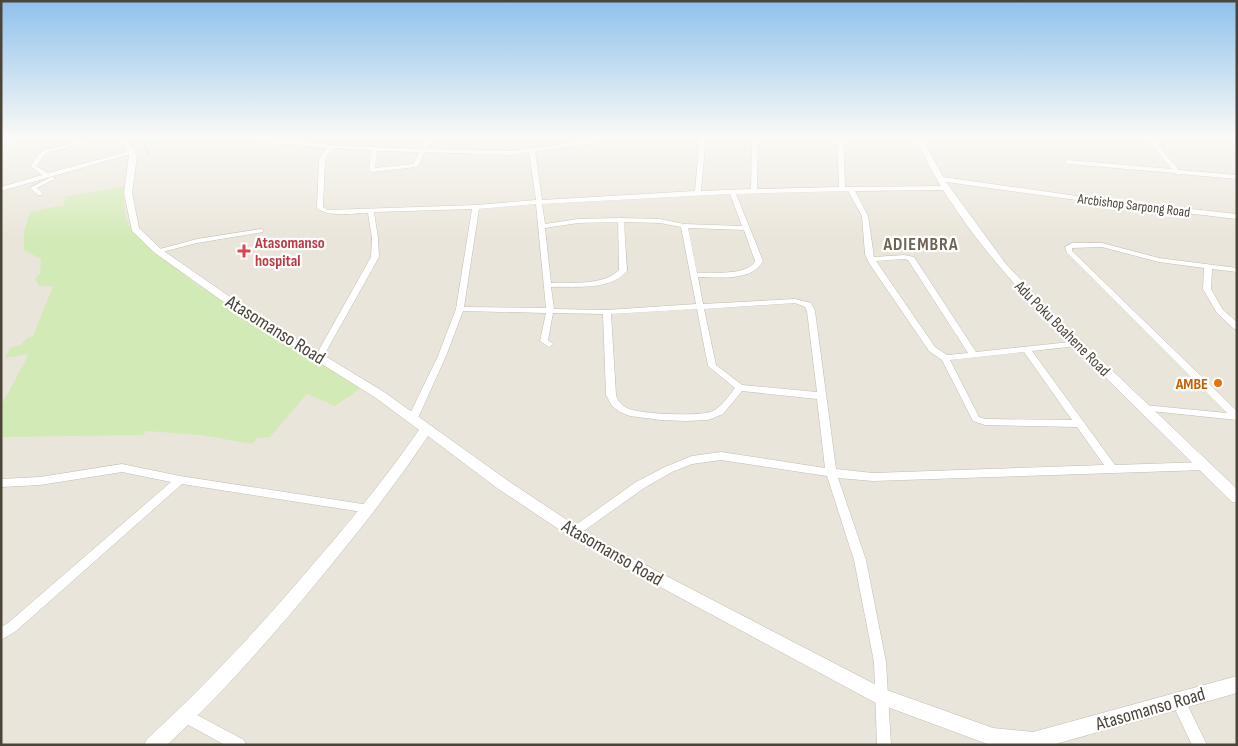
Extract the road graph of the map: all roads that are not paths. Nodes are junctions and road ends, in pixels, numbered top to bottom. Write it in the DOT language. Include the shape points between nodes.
graph roads {
  1 [pos="40,171"];
  2 [pos="61,171"];
  3 [pos="66,171"];
  4 [pos="130,171"];
  5 [pos="321,171"];
  6 [pos="535,171"];
  7 [pos="700,171"];
  8 [pos="754,171"];
  9 [pos="841,171"];
  10 [pos="937,171"];
  11 [pos="1156,171"];
  12 [pos="1178,173"];
  13 [pos="47,175"];
  14 [pos="1237,177"];
  15 [pos="18,184"];
  16 [pos="944,184"];
  17 [pos="1,189"];
  18 [pos="754,190"];
  19 [pos="842,190"];
  20 [pos="851,190"];
  21 [pos="732,192"];
  22 [pos="1,193"];
  23 [pos="698,193"];
  24 [pos="40,194"];
  25 [pos="540,202"];
  26 [pos="476,207"];
  27 [pos="371,212"];
  28 [pos="1237,217"];
  29 [pos="621,220"];
  30 [pos="542,226"];
  31 [pos="684,226"];
  32 [pos="746,228"];
  33 [pos="261,231"];
  34 [pos="158,251"];
  35 [pos="871,258"];
  36 [pos="1208,267"];
  37 [pos="1237,270"];
  38 [pos="695,275"];
  39 [pos="548,285"];
  40 [pos="699,306"];
  41 [pos="460,309"];
  42 [pos="550,311"];
  43 [pos="607,312"];
  44 [pos="1237,327"];
  45 [pos="1077,343"];
  46 [pos="549,344"];
  47 [pos="1026,349"];
  48 [pos="974,355"];
  49 [pos="320,357"];
  50 [pos="945,358"];
  51 [pos="740,388"];
  52 [pos="821,396"];
  53 [pos="1144,408"];
  54 [pos="1237,417"];
  55 [pos="413,418"];
  56 [pos="1079,424"];
  57 [pos="426,429"];
  58 [pos="1204,466"];
  59 [pos="1112,469"];
  60 [pos="831,473"];
  61 [pos="180,480"];
  62 [pos="1,483"];
  63 [pos="1237,498"];
  64 [pos="370,509"];
  65 [pos="574,532"];
  66 [pos="1,634"];
  67 [pos="1237,684"];
  68 [pos="880,696"];
  69 [pos="1178,700"];
  70 [pos="186,716"];
  71 [pos="1034,743"];
  72 [pos="153,745"];
  73 [pos="239,745"];
  74 [pos="884,745"];
  75 [pos="1200,745"];
  1 -- 13 [label="street"];
  2 -- 13 [label="street"];
  3 -- 24 [label="street" via="33,188"];
  4 -- 34 [label="street, Atasomanso Road" via="128,193 135,229"];
  5 -- 27 [label="street" via="322,210"];
  6 -- 25 [label="street"];
  7 -- 23 [label="street"];
  8 -- 18 [label="street"];
  9 -- 19 [label="street"];
  10 -- 16 [label="street, Adu Poku Boahene Road"];
  11 -- 12 [label="street"];
  12 -- 14 [label="street"];
  13 -- 15 [label="street"];
  15 -- 17 [label="street"];
  15 -- 22 [label="street"];
  16 -- 20 [label="street"];
  16 -- 28 [label="street, Arcbishop Sarpong Road"];
  16 -- 45 [label="street, Adu Poku Boahene Road" via="1003,266"];
  18 -- 19 [label="street"];
  18 -- 21 [label="street"];
  19 -- 20 [label="street"];
  20 -- 35 [label="street" via="865,216"];
  21 -- 23 [label="street"];
  21 -- 32 [label="street"];
  23 -- 25 [label="street"];
  25 -- 26 [label="street"];
  25 -- 30 [label="street"];
  26 -- 27 [label="street"];
  26 -- 41 [label="street"];
  27 -- 49 [label="street" via="376,238 375,257"];
  29 -- 30 [label="street"];
  29 -- 31 [label="street"];
  29 -- 39 [label="street" via="621,276 602,282"];
  30 -- 39 [label="street"];
  31 -- 32 [label="street"];
  31 -- 38 [label="street"];
  32 -- 38 [label="street" via="759,260 755,269 744,273"];
  33 -- 34 [label="street"];
  34 -- 49 [label="street, Atasomanso Road" via="239,308"];
  35 -- 48 [label="street" via="911,259"];
  35 -- 50 [label="street" via="932,349"];
  36 -- 37 [label="street"];
  36 -- 44 [label="street" via="1206,289 1220,311"];
  36 -- 54 [label="street" via="1147,258 1102,245 1072,244 1068,247 1069,252"];
  38 -- 40 [label="street"];
  39 -- 42 [label="street"];
  40 -- 43 [label="street"];
  40 -- 51 [label="street" via="712,366"];
  40 -- 52 [label="street" via="795,301 808,306"];
  41 -- 42 [label="street"];
  41 -- 55 [label="street"];
  42 -- 43 [label="street"];
  42 -- 46 [label="street" via="544,341"];
  43 -- 51 [label="street" via="611,395 617,407 630,413 678,417 710,415 718,412"];
  45 -- 47 [label="street"];
  45 -- 53 [label="street, Adu Poku Boahene Road"];
  47 -- 48 [label="street"];
  47 -- 56 [label="street"];
  48 -- 50 [label="street"];
  49 -- 55 [label="street, Atasomanso Road"];
  50 -- 56 [label="street" via="980,422"];
  51 -- 52 [label="street"];
  52 -- 60 [label="street"];
  53 -- 54 [label="street"];
  53 -- 58 [label="street, Adu Poku Boahene Road"];
  55 -- 57 [label="street, Atasomanso Road"];
  56 -- 59 [label="street"];
  57 -- 64 [label="street"];
  57 -- 65 [label="street, Atasomanso Road"];
  58 -- 59 [label="street"];
  58 -- 63 [label="street, Adu Poku Boahene Road"];
  59 -- 60 [label="street" via="873,476"];
  60 -- 65 [label="street" via="721,456 683,462 648,480"];
  60 -- 68 [label="street" via="860,560 880,662"];
  61 -- 62 [label="street" via="122,468 40,481"];
  61 -- 64 [label="street"];
  61 -- 66 [label="street"];
  64 -- 70 [label="street" via="270,626"];
  65 -- 68 [label="street, Atasomanso Road"];
  67 -- 69 [label="street, Atasomanso Road"];
  68 -- 71 [label="street, Atasomanso Road" via="993,737"];
  68 -- 74 [label="street"];
  69 -- 71 [label="street, Atasomanso Road"];
  69 -- 75 [label="street"];
  70 -- 72 [label="street"];
  70 -- 73 [label="street"];
}
